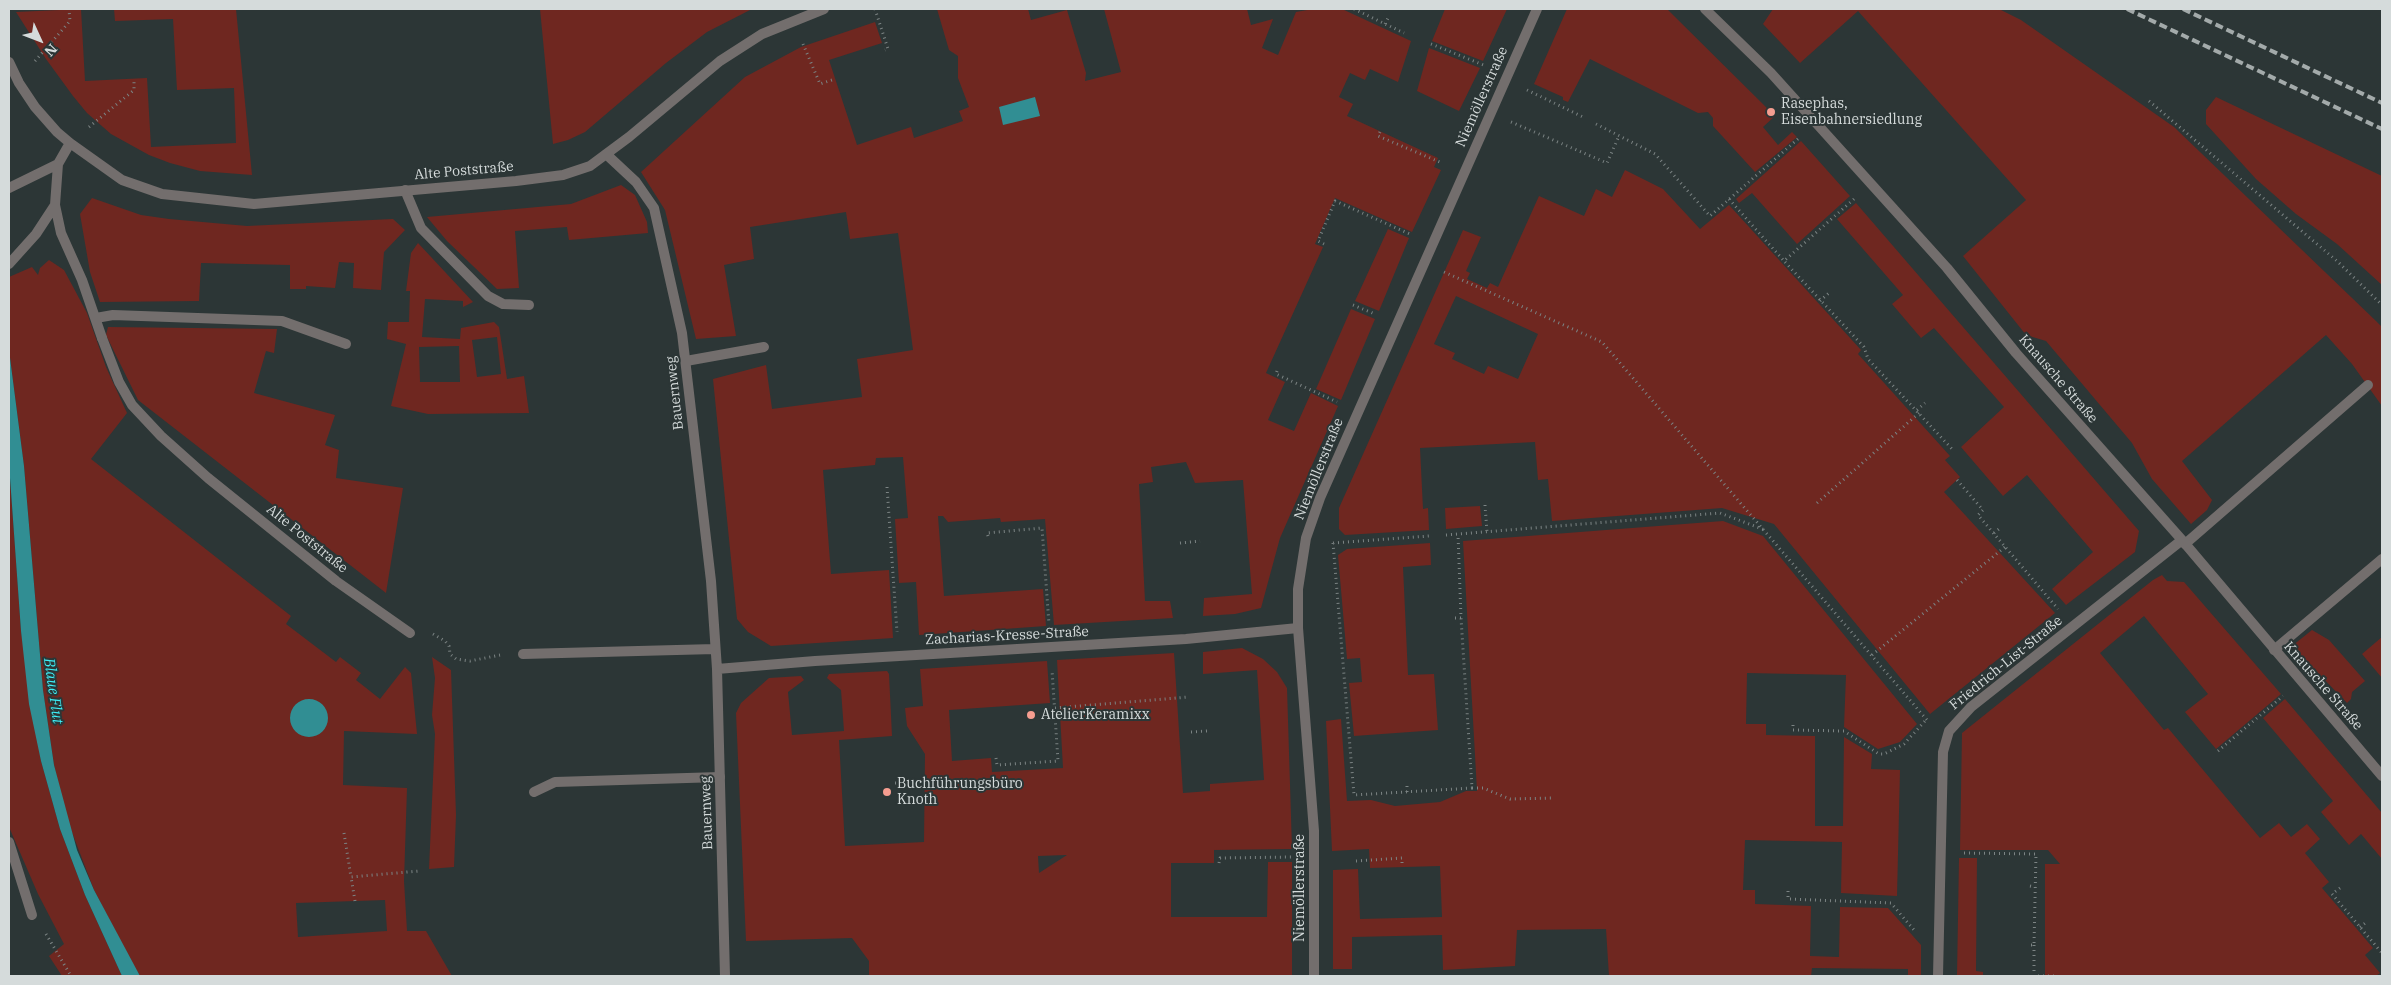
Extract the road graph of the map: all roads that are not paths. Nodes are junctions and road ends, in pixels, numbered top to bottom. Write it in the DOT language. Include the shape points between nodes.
graph roads {
  1 [pos="824,9"];
  2 [pos="1537,9"];
  3 [pos="1705,9"];
  4 [pos="798,15"];
  5 [pos="9,62"];
  6 [pos="70,144"];
  7 [pos="606,154"];
  8 [pos="58,164"];
  9 [pos="9,188"];
  10 [pos="405,190"];
  11 [pos="55,205"];
  12 [pos="9,264"];
  13 [pos="529,305"];
  14 [pos="96,318"];
  15 [pos="346,344"];
  16 [pos="764,347"];
  17 [pos="686,361"];
  18 [pos="2368,385"];
  19 [pos="2183,542"];
  20 [pos="2382,559"];
  21 [pos="1298,628"];
  22 [pos="410,634"];
  23 [pos="715,649"];
  24 [pos="2274,650"];
  25 [pos="524,654"];
  26 [pos="716,669"];
  27 [pos="2382,776"];
  28 [pos="720,777"];
  29 [pos="534,792"];
  30 [pos="9,842"];
  31 [pos="32,915"];
  32 [pos="725,976"];
  33 [pos="1314,976"];
  34 [pos="1938,976"];
  1 -- 4 [label="street, Alte Poststraße"];
  2 -- 21 [label="street, Niemöllerstraße" via="1320,498 1306,538 1298,589"];
  3 -- 19 [label="street, Knausche Straße" via="1737,37 1817,123 1947,268"];
  4 -- 7 [label="street, Alte Poststraße" via="720,62"];
  5 -- 6 [label="street, Alte Poststraße" via="36,107"];
  6 -- 8 [label="street, Alte Poststraße"];
  6 -- 10 [label="street, Alte Poststraße" via="122,180 172,196 254,204"];
  7 -- 10 [label="street, Alte Poststraße" via="590,166 563,175"];
  7 -- 17 [label="street, Bauernweg" via="636,182 654,208"];
  8 -- 9 [label="street"];
  8 -- 11 [label="street, Alte Poststraße"];
  10 -- 13 [label="street" via="421,228 488,296 503,304"];
  11 -- 12 [label="street" via="36,234"];
  11 -- 14 [label="street, Alte Poststraße" via="62,233"];
  14 -- 15 [label="street" via="113,315 282,322"];
  14 -- 22 [label="street, Alte Poststraße" via="119,382 132,405 161,436 336,581"];
  16 -- 17 [label="street"];
  17 -- 23 [label="street, Bauernweg" via="711,581"];
  18 -- 19 [label="street, Friedrich-List-Straße"];
  19 -- 24 [label="street, Knausche Straße"];
  19 -- 34 [label="street, Friedrich-List-Straße" via="1971,706 1949,731 1944,752"];
  20 -- 24 [label="street"];
  21 -- 26 [label="street, Zacharias-Kresse-Straße" via="1186,639"];
  21 -- 33 [label="street, Niemöllerstraße" via="1315,856"];
  23 -- 25 [label="street"];
  23 -- 26 [label="street, Bauernweg"];
  24 -- 27 [label="street, Knausche Straße"];
  26 -- 28 [label="street, Bauernweg"];
  28 -- 29 [label="street" via="555,782"];
  28 -- 32 [label="street, Bauernweg"];
  30 -- 31 [label="street"];
}
